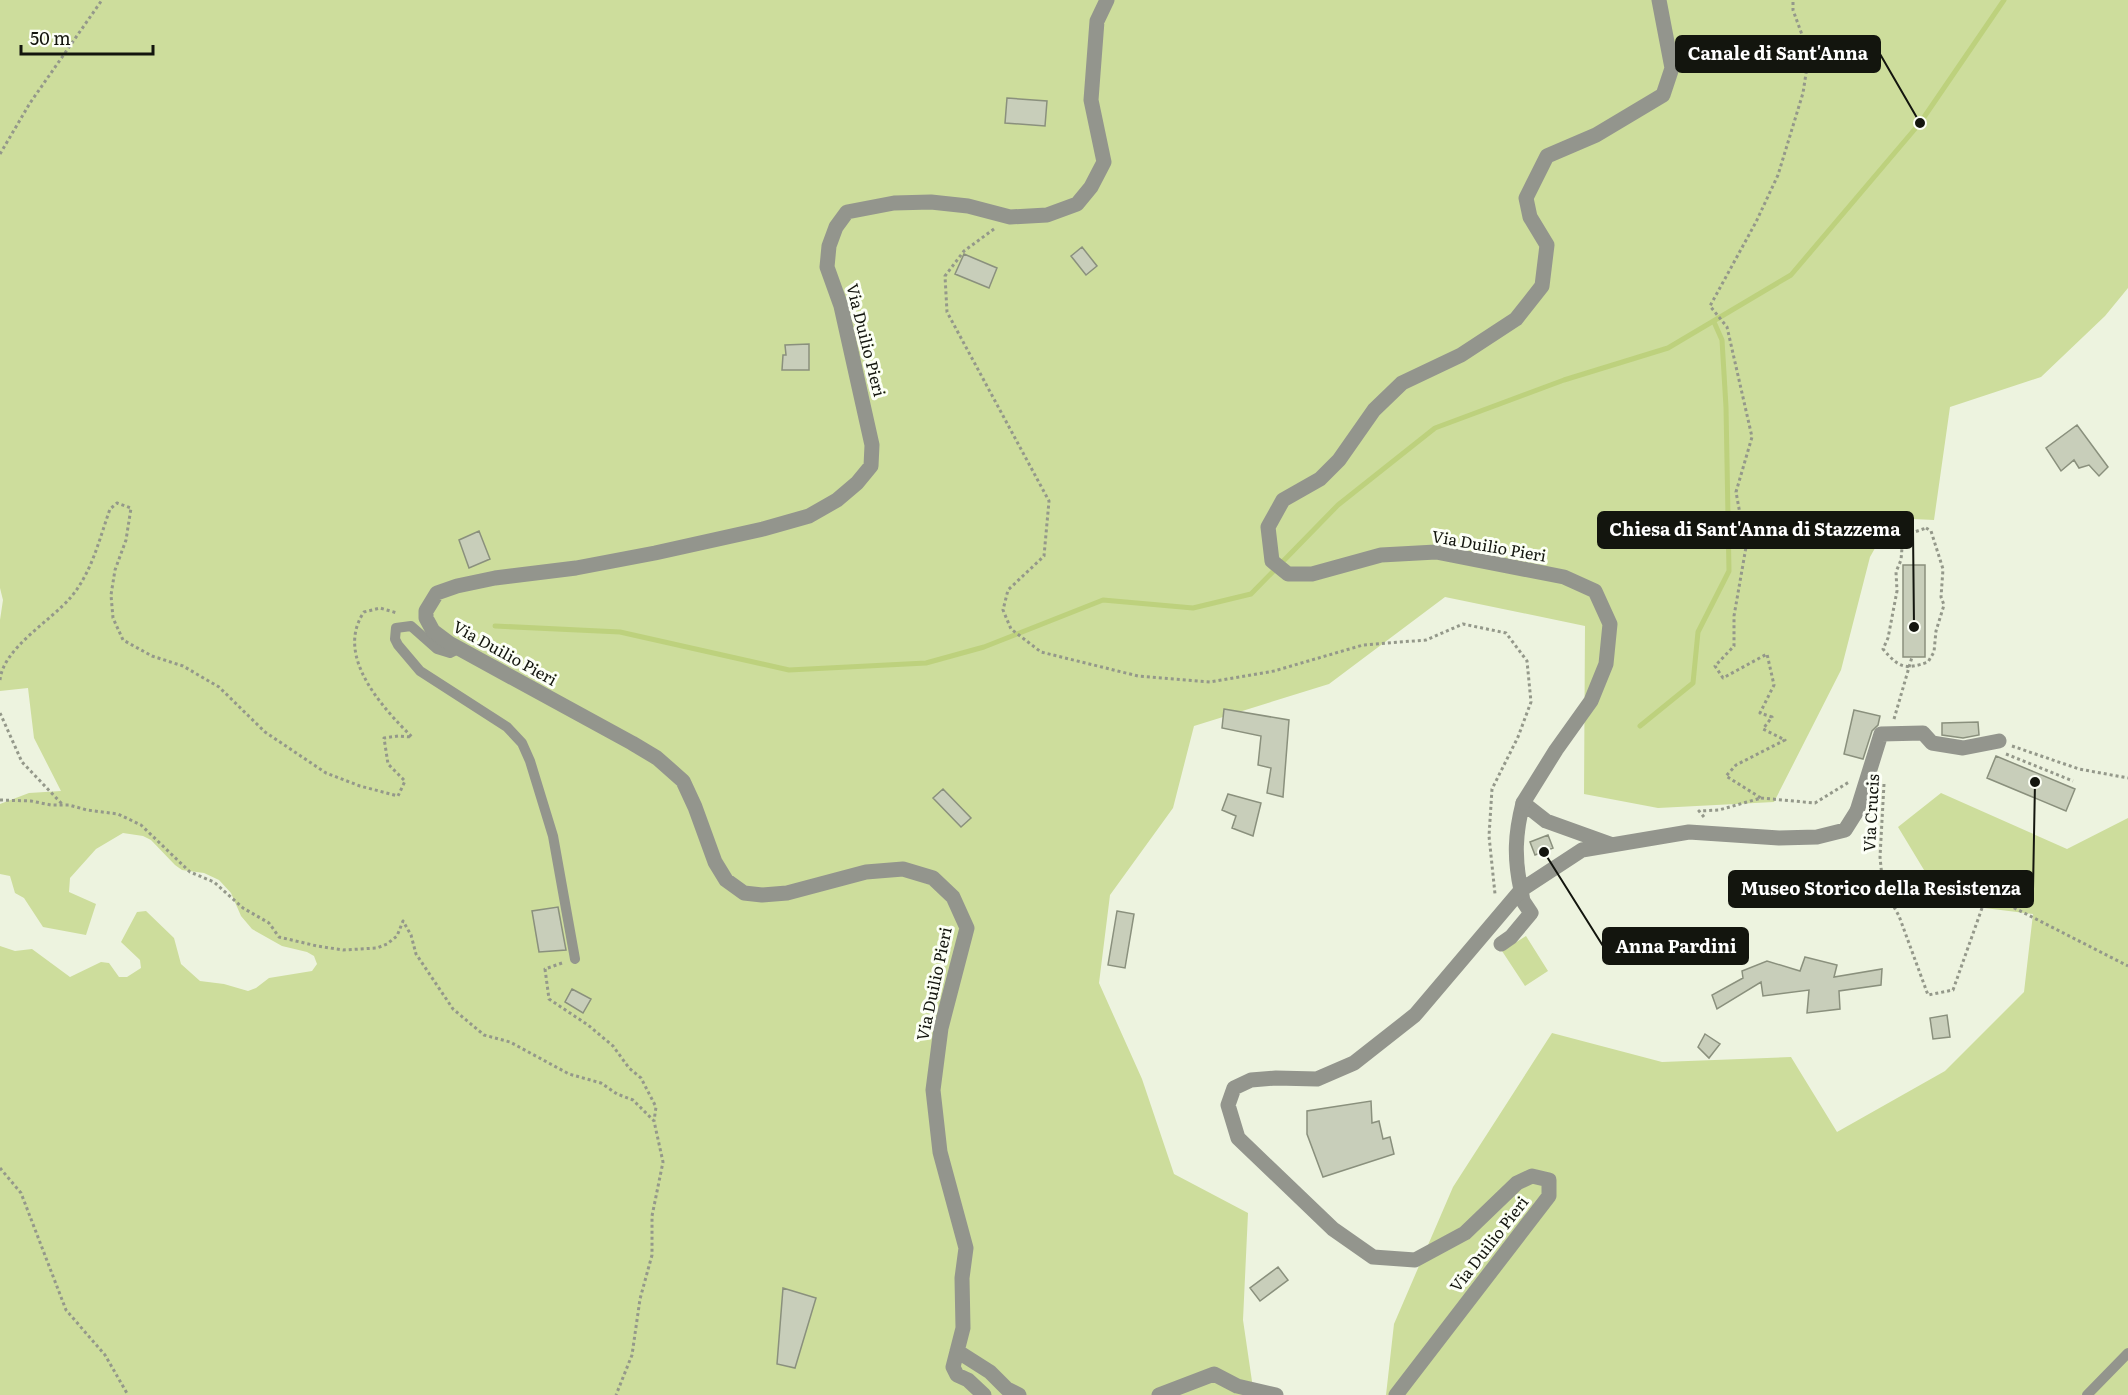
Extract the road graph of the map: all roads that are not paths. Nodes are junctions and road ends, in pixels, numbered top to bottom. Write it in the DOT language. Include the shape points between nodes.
graph roads {
  1 [pos="1107,0"];
  2 [pos="1659,0"];
  3 [pos="458,649"];
  4 [pos="2000,747"];
  5 [pos="1523,802"];
  6 [pos="1612,845"];
  7 [pos="1521,890"];
  8 [pos="1501,944"];
  9 [pos="575,959"];
  10 [pos="957,1351"];
  11 [pos="2128,1353"];
  12 [pos="984,1395"];
  13 [pos="1019,1395"];
  14 [pos="1159,1395"];
  15 [pos="1276,1395"];
  16 [pos="1396,1395"];
  17 [pos="2086,1395"];
  1 -- 3 [label="street, Via Duilio Pieri" via="1097,21 1091,100 1104,162 1077,204 1047,215 1010,217 968,206 894,203 847,212 836,227 827,267 841,306 872,445 871,466 857,483 809,516 710,542 576,568 507,576 437,593 426,618 433,631"];
  2 -- 5 [label="street, Via Duilio Pieri" via="1672,68 1663,95 1596,135 1547,156 1526,198 1530,218 1547,245 1542,286 1516,319 1461,355 1401,382 1374,410 1339,460 1320,478 1283,500 1268,527 1272,561 1288,574 1312,574 1381,555 1436,552 1564,577 1595,591 1610,624 1606,664 1591,701"];
  3 -- 9 [label="lane" via="450,653 437,649 411,626 396,628 398,645 420,671 507,727 522,743 553,836"];
  3 -- 10 [label="street, Via Duilio Pieri" via="657,758 683,781 715,862 726,880 744,893 787,893 866,872 903,869 933,878 953,897 967,928 940,1028 933,1090 940,1152 966,1248 963,1328"];
  4 -- 6 [label="street" via="1963,748 1932,743 1923,733 1881,734 1857,811 1845,830 1817,837 1779,838 1689,832"];
  5 -- 6 [label="street" via="1546,821"];
  5 -- 7 [label="street, Via Duilio Pieri" via="1516,833 1516,870"];
  6 -- 7 [label="street, Via Duilio Pieri" via="1582,850"];
  7 -- 8 [label="street" via="1531,913"];
  7 -- 16 [label="street, Via Duilio Pieri" via="1415,1016 1354,1064 1317,1079 1251,1080 1234,1088 1228,1105 1238,1138 1333,1228 1373,1257 1415,1260 1465,1233 1517,1183 1532,1176 1549,1180 1549,1196"];
  10 -- 12 [label="street" via="953,1367 957,1375"];
  10 -- 13 [label="street"];
  11 -- 17 [label="lane"];
  14 -- 15 [label="street" via="1214,1374 1237,1386"];
}
